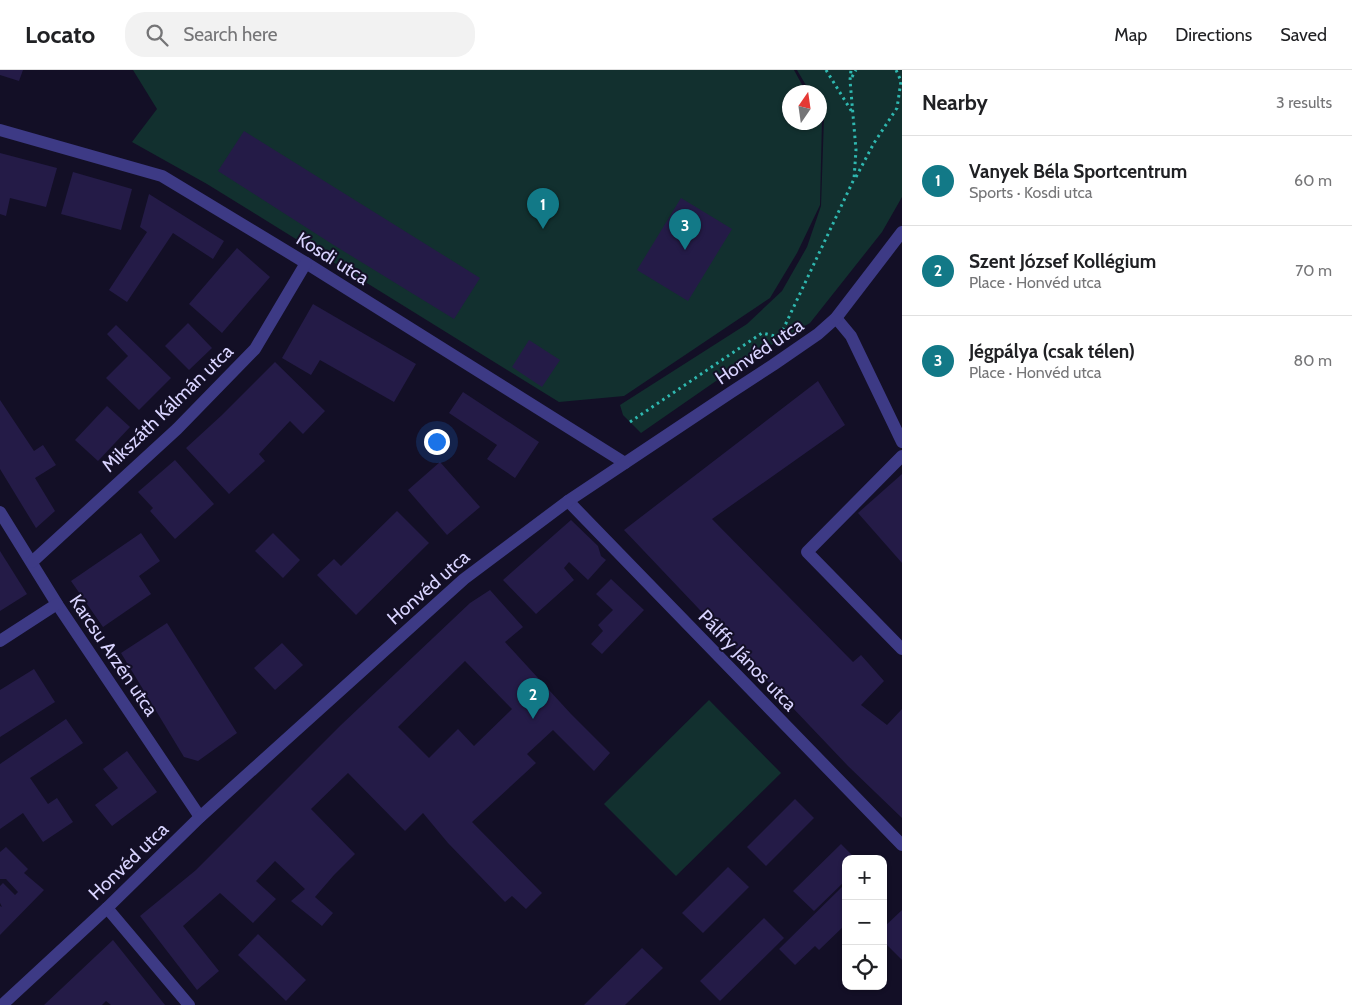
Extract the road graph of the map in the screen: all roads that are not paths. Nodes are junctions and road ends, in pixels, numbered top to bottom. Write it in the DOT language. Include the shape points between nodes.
graph roads {
  1 [pos="0,130"];
  2 [pos="902,232"];
  3 [pos="306,263"];
  4 [pos="836,318"];
  5 [pos="902,442"];
  6 [pos="902,456"];
  7 [pos="625,463"];
  8 [pos="568,501"];
  9 [pos="0,512"];
  10 [pos="32,562"];
  11 [pos="57,604"];
  12 [pos="0,641"];
  13 [pos="902,649"];
  14 [pos="200,817"];
  15 [pos="902,845"];
  16 [pos="107,908"];
  17 [pos="2,1005"];
  18 [pos="189,1005"];
  1 -- 3 [label="street, Kosdi utca" via="162,176"];
  2 -- 4 [label="street, Honvéd utca"];
  3 -- 7 [label="street, Kosdi utca"];
  3 -- 10 [label="street, Mikszáth Kálmán utca" via="255,349 177,429"];
  4 -- 5 [label="street" via="851,336"];
  4 -- 7 [label="street, Honvéd utca" via="773,365"];
  6 -- 13 [label="street" via="808,552"];
  7 -- 8 [label="street, Honvéd utca"];
  8 -- 14 [label="street, Honvéd utca" via="464,579"];
  8 -- 15 [label="street, Pálffy János utca"];
  9 -- 10 [label="street, Karcsu Arzén utca"];
  10 -- 11 [label="street, Karcsu Arzén utca"];
  11 -- 12 [label="street"];
  11 -- 14 [label="street, Karcsu Arzén utca"];
  14 -- 16 [label="street, Honvéd utca"];
  16 -- 17 [label="street, Honvéd utca"];
  16 -- 18 [label="street"];
}
